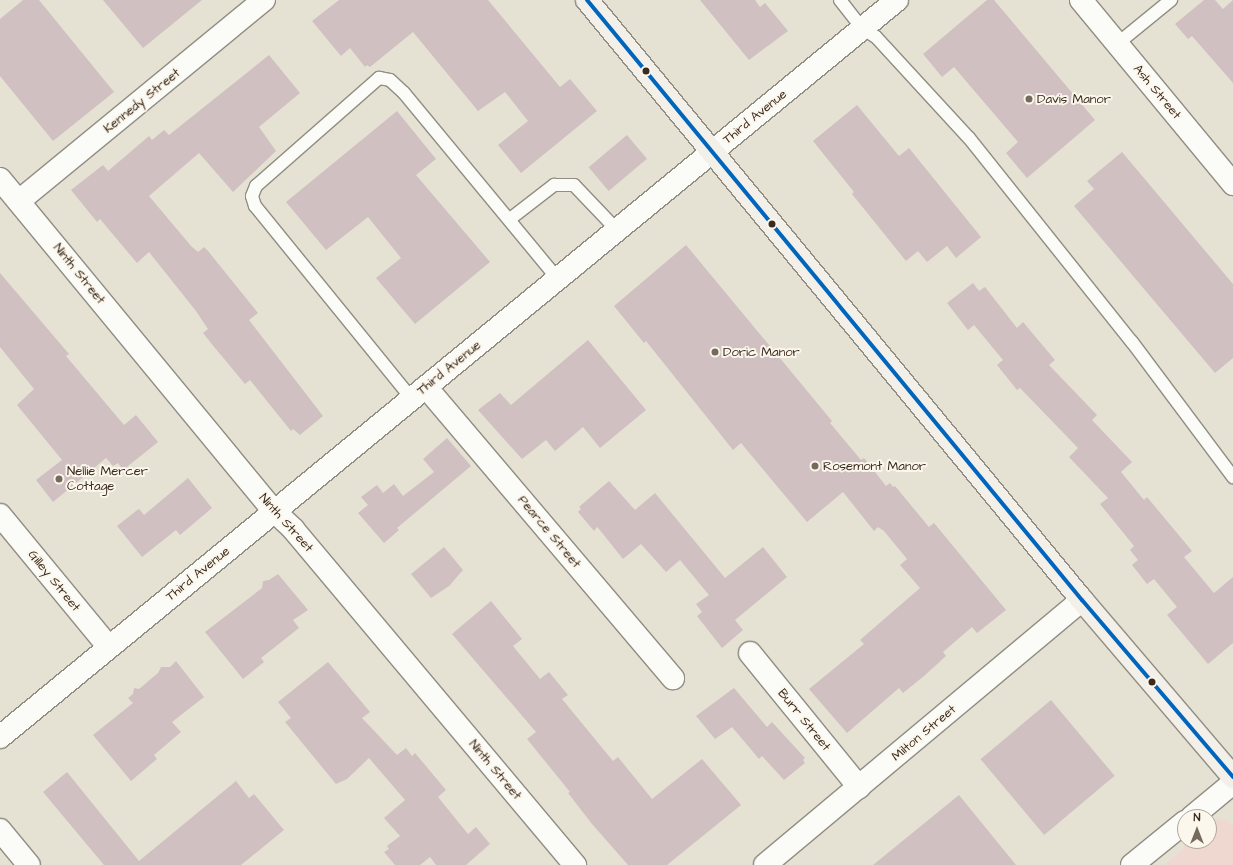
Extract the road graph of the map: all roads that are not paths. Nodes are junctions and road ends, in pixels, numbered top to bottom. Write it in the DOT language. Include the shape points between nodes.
graph roads {
  1 [pos="264,0"];
  2 [pos="587,0"];
  3 [pos="840,0"];
  4 [pos="897,0"];
  5 [pos="1081,0"];
  6 [pos="1171,0"];
  7 [pos="863,28"];
  8 [pos="1117,44"];
  9 [pos="712,152"];
  10 [pos="0,179"];
  11 [pos="1233,184"];
  12 [pos="19,202"];
  13 [pos="510,219"];
  14 [pos="617,230"];
  15 [pos="558,278"];
  16 [pos="419,393"];
  17 [pos="1233,477"];
  18 [pos="274,511"];
  19 [pos="0,514"];
  20 [pos="1082,600"];
  21 [pos="109,647"];
  22 [pos="750,653"];
  23 [pos="673,678"];
  24 [pos="0,737"];
  25 [pos="1233,777"];
  26 [pos="1233,783"];
  27 [pos="859,787"];
  28 [pos="1202,809"];
  29 [pos="1177,828"];
  30 [pos="0,830"];
  31 [pos="29,865"];
  32 [pos="575,865"];
  33 [pos="765,865"];
  34 [pos="1132,865"];
  1 -- 12 [label="street, Kennedy Street"];
  2 -- 9 [label="street"];
  3 -- 7 [label="lane"];
  4 -- 7 [label="street, Third Avenue"];
  5 -- 8 [label="street, Ash Street"];
  6 -- 8 [label="lane"];
  7 -- 9 [label="street, Third Avenue"];
  7 -- 17 [label="lane" via="876,36 969,138 1132,342"];
  8 -- 11 [label="street, Ash Street"];
  9 -- 14 [label="street, Third Avenue"];
  9 -- 20 [label="street"];
  10 -- 12 [label="street, Ninth Street"];
  12 -- 18 [label="street, Ninth Street"];
  13 -- 14 [label="lane" via="554,185 574,185"];
  13 -- 15 [label="lane"];
  13 -- 16 [label="lane" via="404,93 390,80 379,78 256,186 252,196 255,206"];
  14 -- 15 [label="street, Third Avenue"];
  15 -- 16 [label="street, Third Avenue"];
  16 -- 18 [label="street, Third Avenue"];
  16 -- 23 [label="street, Pearce Street"];
  18 -- 21 [label="street, Third Avenue"];
  18 -- 32 [label="street, Ninth Street" via="298,535"];
  19 -- 21 [label="street, Gilley Street"];
  20 -- 25 [label="street"];
  20 -- 27 [label="street, Milton Street"];
  21 -- 24 [label="street, Third Avenue"];
  22 -- 27 [label="street, Burr Street"];
  26 -- 28 [label="street"];
  27 -- 33 [label="street, Milton Street"];
  29 -- 34 [label="street"];
  30 -- 31 [label="street"];
}
